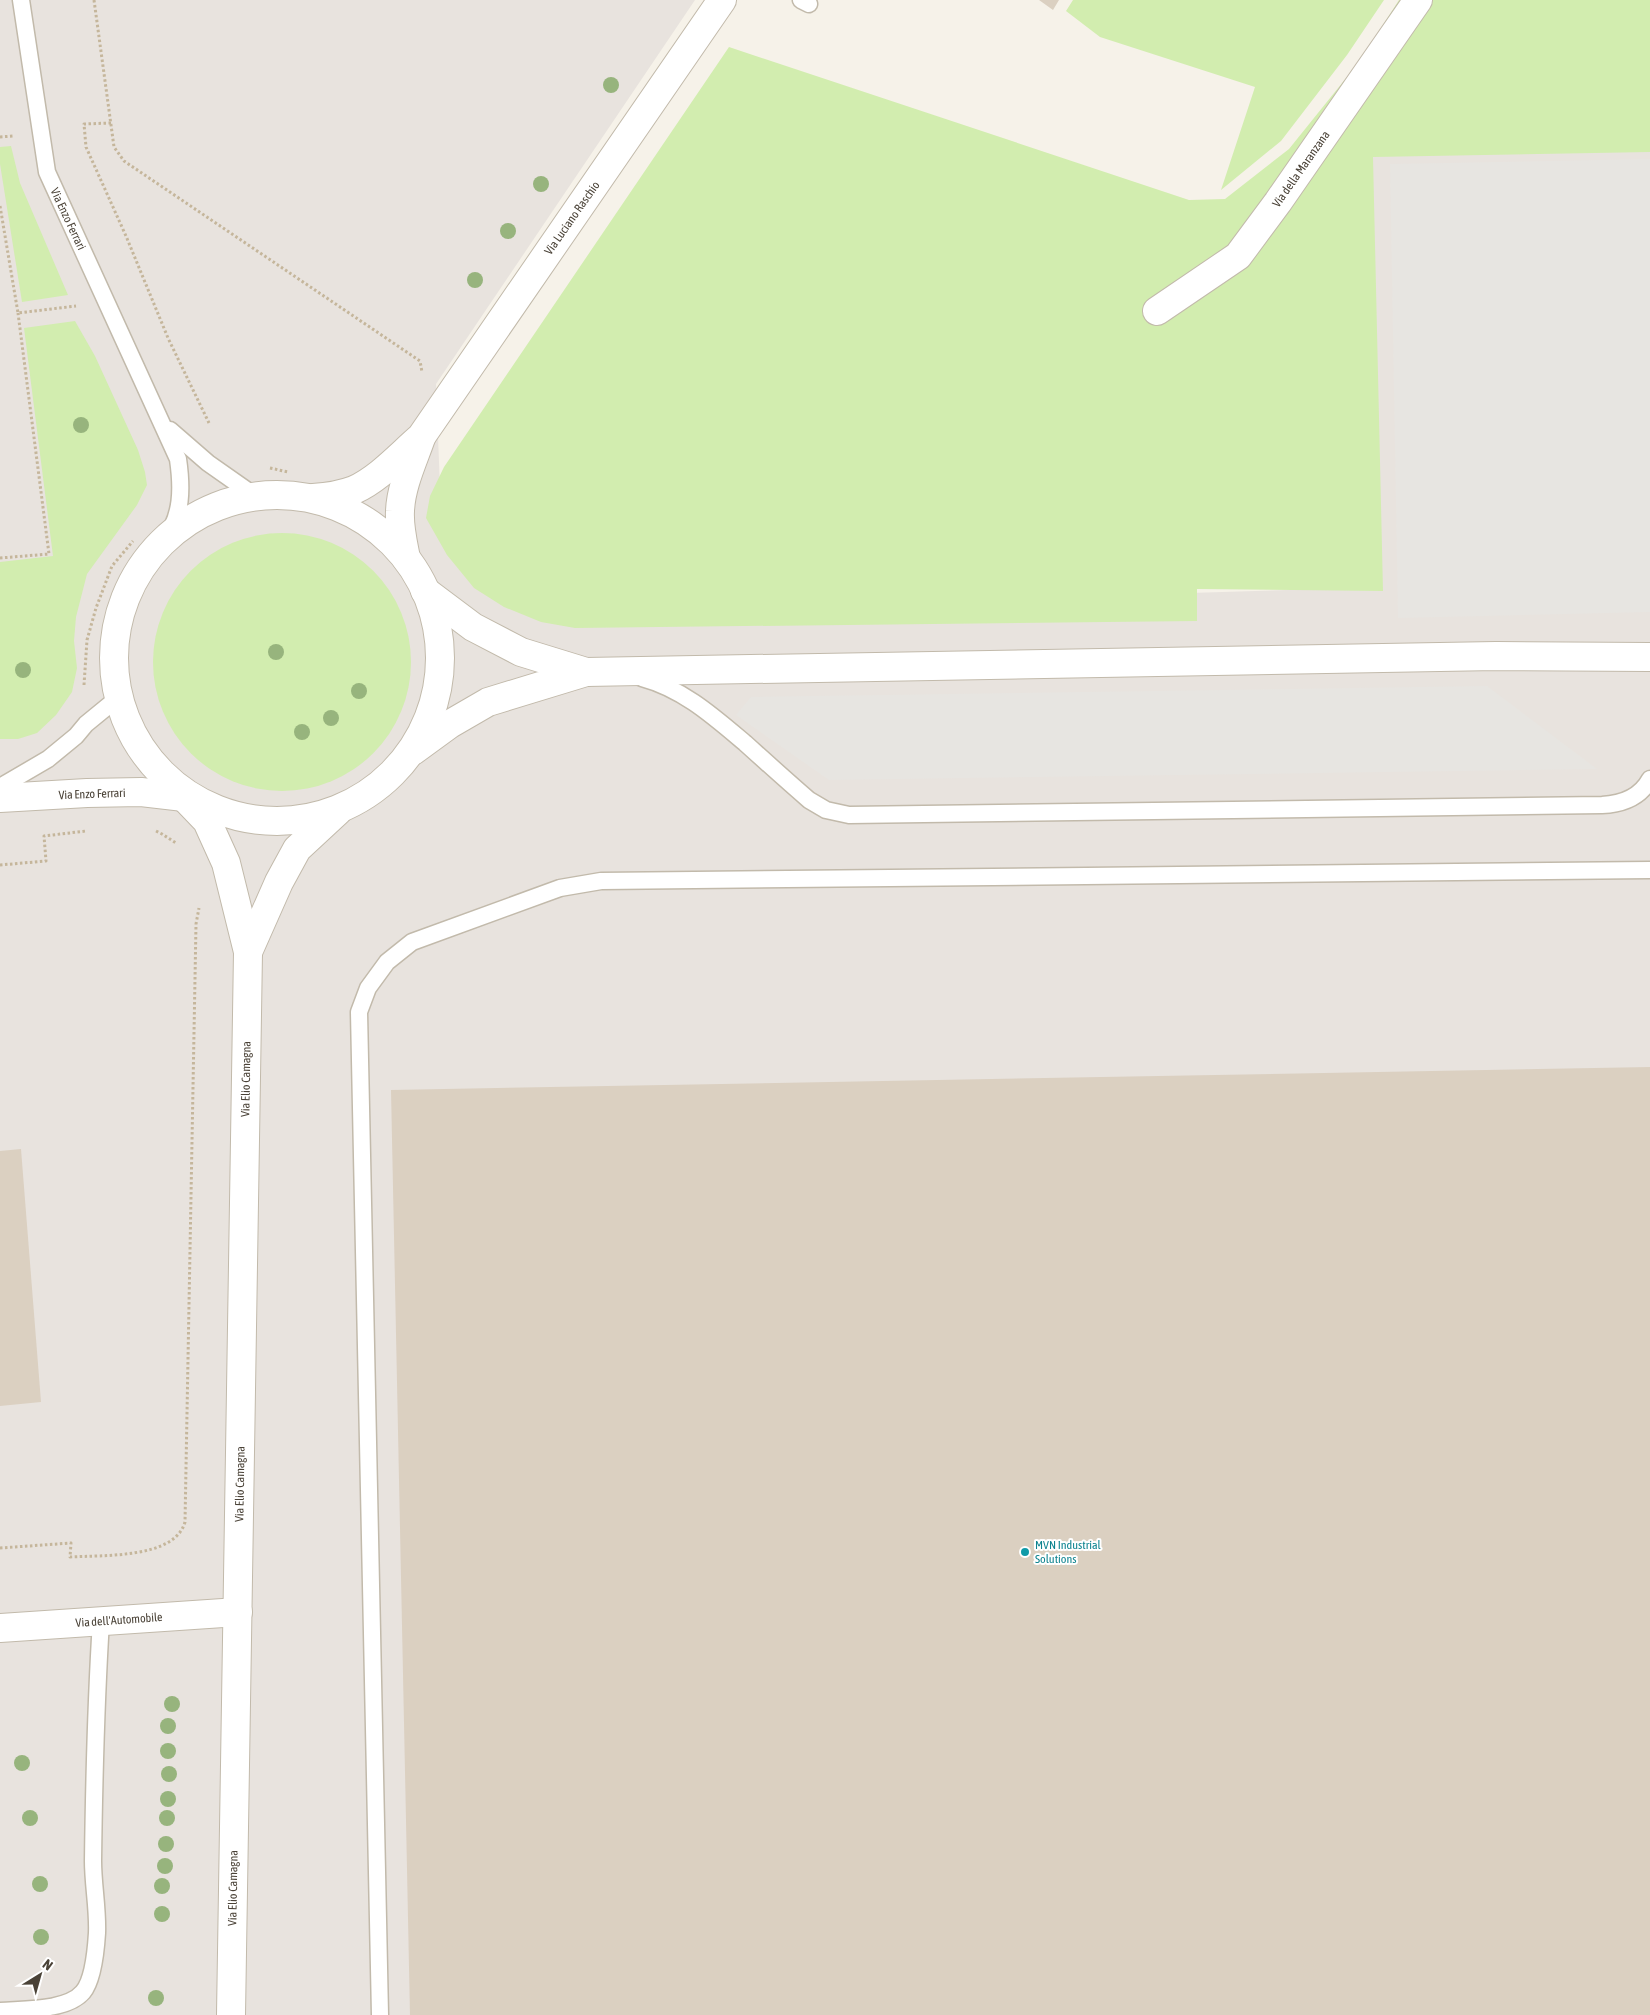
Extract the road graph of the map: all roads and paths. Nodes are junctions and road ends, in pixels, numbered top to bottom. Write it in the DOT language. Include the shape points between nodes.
graph roads {
  1 [pos="22,0"];
  2 [pos="94,0"];
  3 [pos="722,0"];
  4 [pos="1418,0"];
  5 [pos="111,123"];
  6 [pos="16,135"];
  7 [pos="0,137"];
  8 [pos="0,206"];
  9 [pos="76,306"];
  10 [pos="1157,311"];
  11 [pos="18,313"];
  12 [pos="419,381"];
  13 [pos="163,423"];
  14 [pos="210,424"];
  15 [pos="421,437"];
  16 [pos="267,468"];
  17 [pos="291,472"];
  18 [pos="255,496"];
  19 [pos="310,498"];
  20 [pos="136,536"];
  21 [pos="163,540"];
  22 [pos="0,558"];
  23 [pos="406,558"];
  24 [pos="425,591"];
  25 [pos="1650,657"];
  26 [pos="586,672"];
  27 [pos="618,672"];
  28 [pos="84,687"];
  29 [pos="118,697"];
  30 [pos="413,751"];
  31 [pos="1650,779"];
  32 [pos="0,787"];
  33 [pos="184,797"];
  34 [pos="0,798"];
  35 [pos="338,811"];
  36 [pos="90,830"];
  37 [pos="154,831"];
  38 [pos="181,847"];
  39 [pos="0,865"];
  40 [pos="1650,870"];
  41 [pos="199,906"];
  42 [pos="248,952"];
  43 [pos="0,1548"];
  44 [pos="238,1612"];
  45 [pos="101,1621"];
  46 [pos="0,1628"];
  47 [pos="0,2011"];
  48 [pos="231,2015"];
  49 [pos="380,2015"];
  1 -- 13 [label="lane, Via Enzo Ferrari" via="47,172"];
  2 -- 5 [label="path"];
  3 -- 15 [label="street, Via Luciano Raschio"];
  4 -- 10 [label="street, Via della Maranzana" via="1238,256"];
  5 -- 12 [label="path" via="114,147 124,161 420,361 422,373"];
  5 -- 14 [label="path" via="84,124 86,147 168,338"];
  6 -- 7 [label="path"];
  8 -- 11 [label="path"];
  9 -- 11 [label="path"];
  11 -- 22 [label="path" via="50,554"];
  13 -- 18 [label="lane, Via Enzo Ferrari" via="181,442"];
  13 -- 21 [label="lane, Via Enzo Ferrari" via="178,458 182,485 179,506"];
  15 -- 19 [label="street, Via Luciano Raschio" via="356,489 337,496"];
  15 -- 23 [label="street, Via Luciano Raschio" via="400,510"];
  16 -- 17 [label="path"];
  18 -- 19 [label="street, Via Luciano Raschio"];
  18 -- 21 [label="street, Via Luciano Raschio" via="205,511"];
  19 -- 23 [label="street, Via Luciano Raschio" via="347,510 379,531"];
  20 -- 28 [label="path" via="112,566 96,608 87,640"];
  21 -- 29 [label="street, Via Luciano Raschio" via="136,574 120,613 113,655"];
  23 -- 24 [label="street, Via Luciano Raschio"];
  24 -- 26 [label="street" via="473,627 521,652"];
  24 -- 30 [label="street, Via Luciano Raschio" via="437,627 439,675 427,722"];
  25 -- 27 [label="street" via="1486,656"];
  26 -- 27 [label="street"];
  26 -- 30 [label="street" via="488,702"];
  27 -- 31 [label="lane" via="657,682 686,696 707,710 809,800 826,810 848,815 1602,805 1619,804 1634,797"];
  29 -- 32 [label="lane" via="48,759"];
  29 -- 33 [label="street, Via Luciano Raschio" via="133,736"];
  30 -- 35 [label="street, Via Luciano Raschio" via="366,795"];
  33 -- 34 [label="street, Via Enzo Ferrari" via="141,792"];
  33 -- 35 [label="street, Via Luciano Raschio" via="253,819 288,820"];
  33 -- 42 [label="street, Via Elio Camagna" via="207,821 226,863"];
  35 -- 42 [label="street, Via Elio Camagna" via="297,849"];
  36 -- 39 [label="path" via="44,836 46,861"];
  37 -- 38 [label="path"];
  40 -- 49 [label="lane" via="601,881 560,888 412,942 387,962 368,988 359,1012"];
  41 -- 43 [label="path" via="196,924 183,1530 173,1540 153,1550 128,1553 70,1557 70,1543"];
  42 -- 44 [label="street, Via Elio Camagna"];
  44 -- 45 [label="street, Via dell'Automobile"];
  44 -- 48 [label="street, Via Elio Camagna"];
  45 -- 46 [label="street, Via dell'Automobile"];
  45 -- 47 [label="lane" via="94,1780 93,1879 97,1933 91,1975 83,1992 62,2006"];
}
